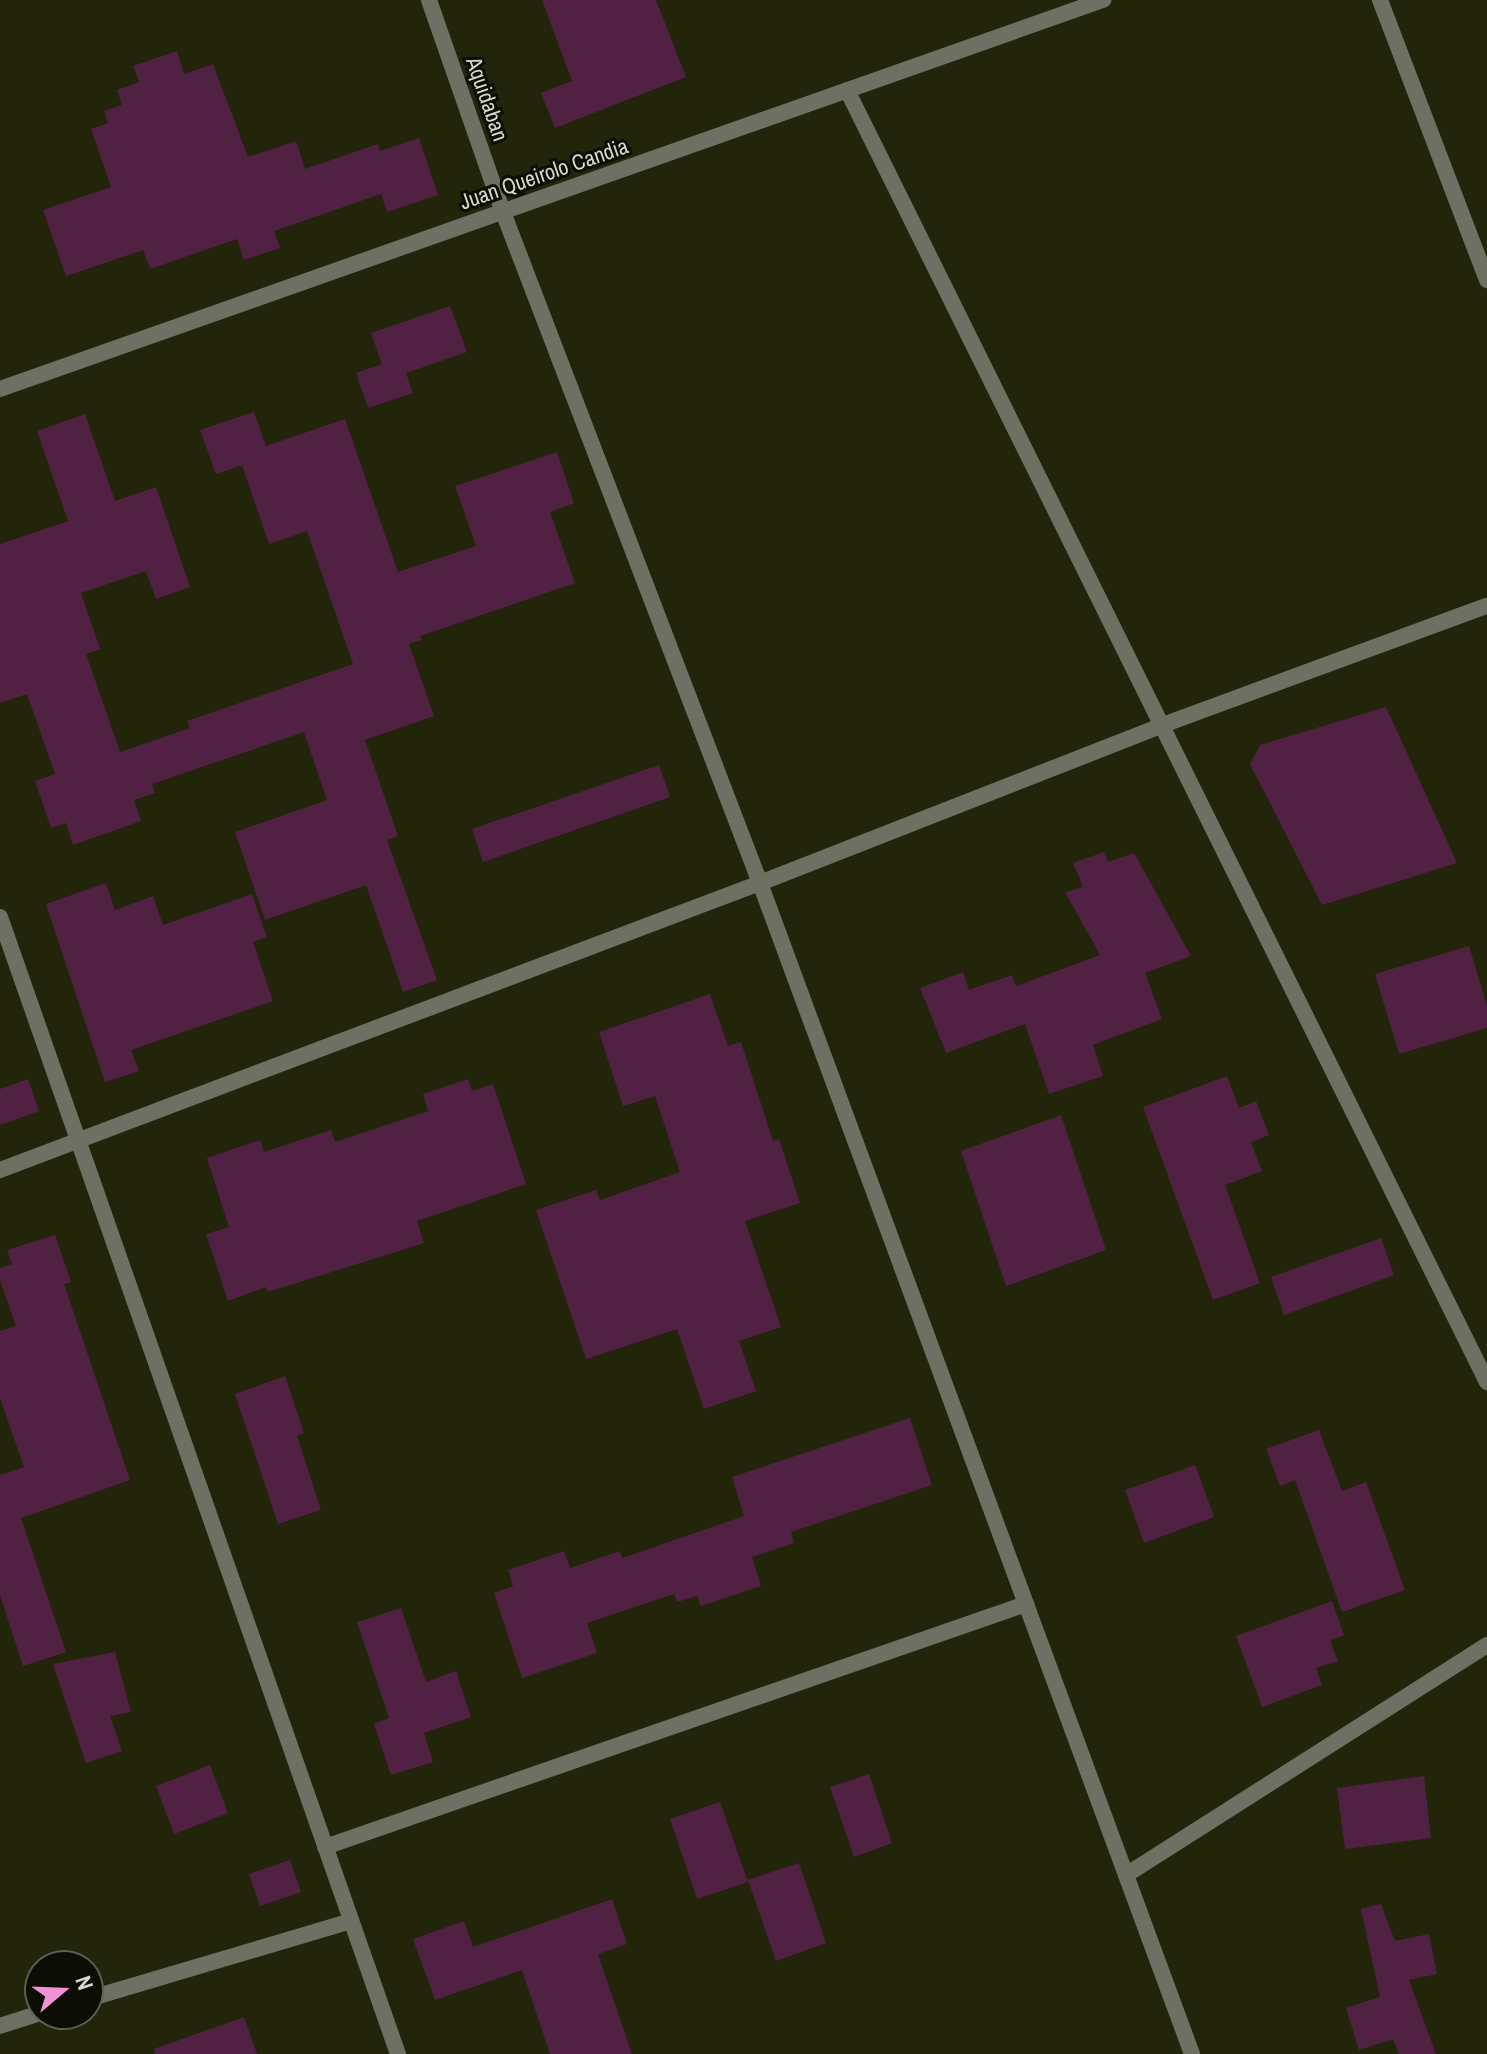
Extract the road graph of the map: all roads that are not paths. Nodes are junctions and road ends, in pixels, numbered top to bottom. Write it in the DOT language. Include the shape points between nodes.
graph roads {
  1 [pos="429,0"];
  2 [pos="1103,0"];
  3 [pos="1380,0"];
  4 [pos="847,90"];
  5 [pos="503,212"];
  6 [pos="1487,280"];
  7 [pos="0,389"];
  8 [pos="1487,606"];
  9 [pos="1160,726"];
  10 [pos="760,883"];
  11 [pos="0,917"];
  12 [pos="79,1142"];
  13 [pos="0,1170"];
  14 [pos="1487,1382"];
  15 [pos="1026,1604"];
  16 [pos="1487,1645"];
  17 [pos="325,1847"];
  18 [pos="1126,1875"];
  19 [pos="351,1921"];
  20 [pos="104,1994"];
  21 [pos="24,2018"];
  22 [pos="0,2026"];
  23 [pos="398,2054"];
  24 [pos="1192,2054"];
  1 -- 5 [label="street, Aquidaban"];
  2 -- 4 [label="street, Juan Queirolo Candia"];
  3 -- 6 [label="street"];
  4 -- 5 [label="street, Juan Queirolo Candia"];
  4 -- 9 [label="street"];
  5 -- 7 [label="street, Juan Queirolo Candia"];
  5 -- 10 [label="street, Aquidaban"];
  8 -- 9 [label="street"];
  9 -- 10 [label="street"];
  9 -- 14 [label="street"];
  10 -- 12 [label="street"];
  10 -- 15 [label="street, Aquidaban"];
  11 -- 12 [label="street"];
  12 -- 13 [label="street"];
  12 -- 17 [label="street"];
  15 -- 17 [label="street"];
  15 -- 18 [label="street, Aquidaban"];
  16 -- 18 [label="street"];
  17 -- 19 [label="street"];
  18 -- 24 [label="street, Aquidaban"];
  19 -- 20 [label="street"];
  19 -- 23 [label="street"];
  21 -- 22 [label="street"];
}
